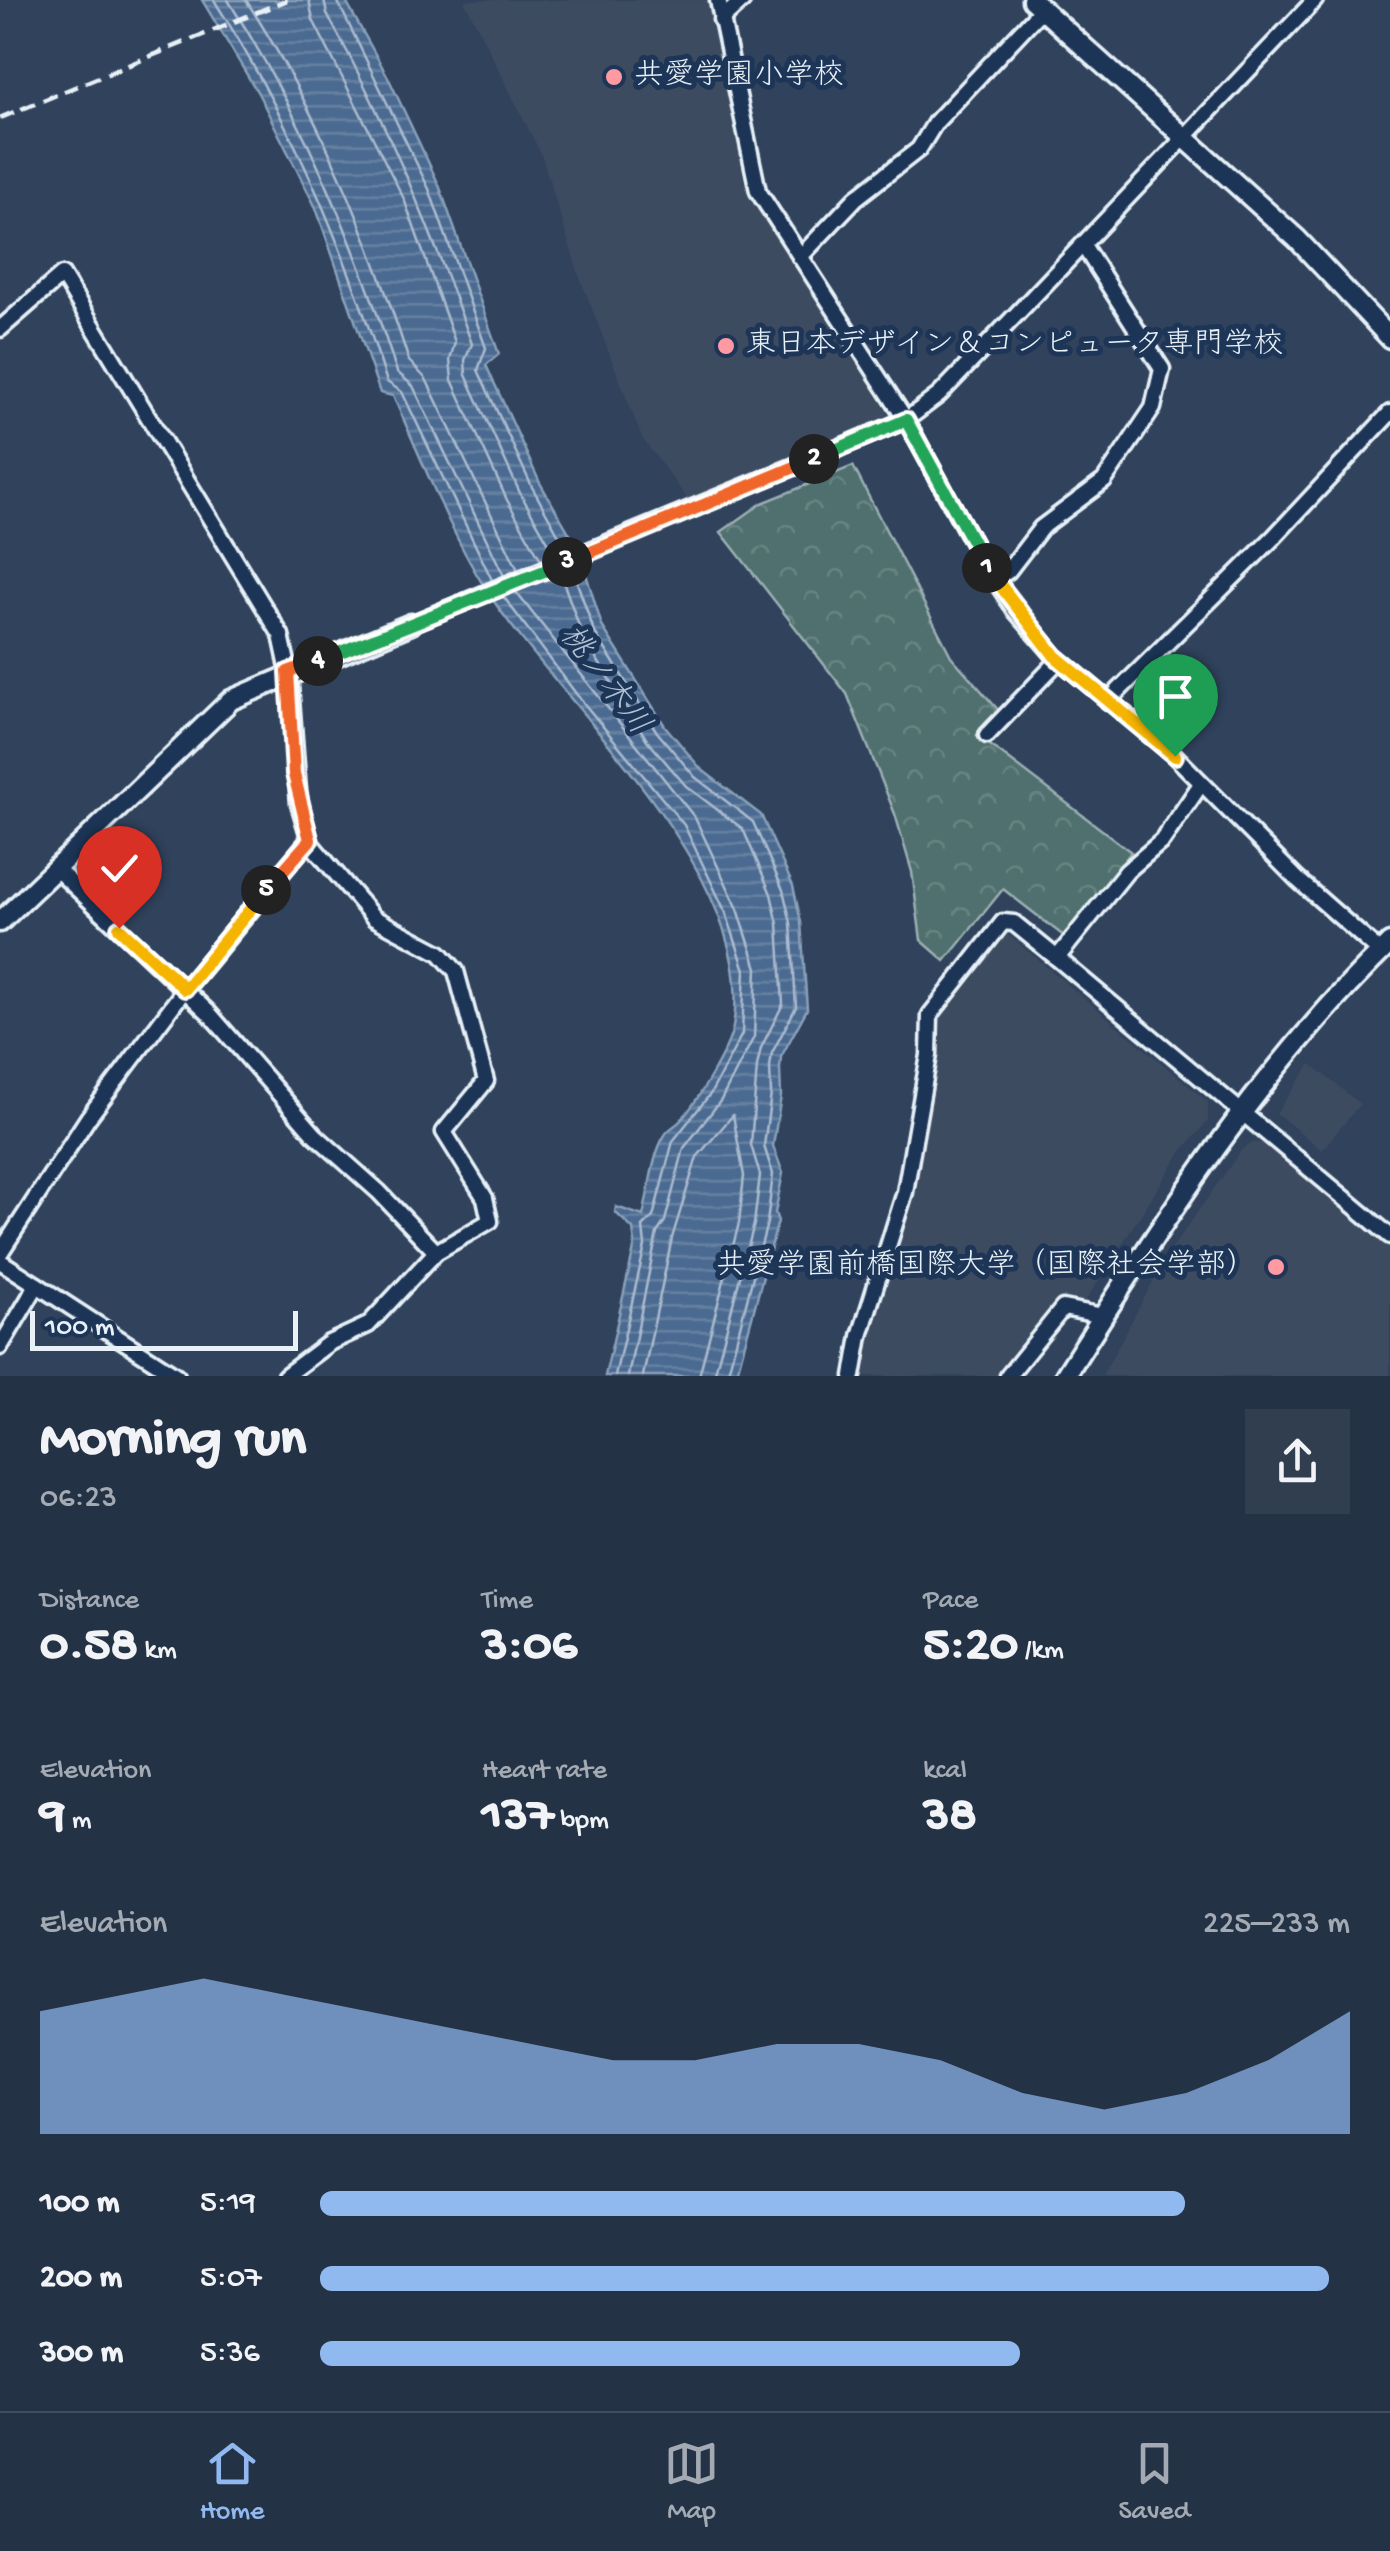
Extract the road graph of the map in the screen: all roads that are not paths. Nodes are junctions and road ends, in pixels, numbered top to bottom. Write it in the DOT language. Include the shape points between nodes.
graph roads {
  1 [pos="718,0"];
  2 [pos="743,0"];
  3 [pos="1315,0"];
  4 [pos="1037,5"];
  5 [pos="722,20"];
  6 [pos="1184,138"];
  7 [pos="1083,245"];
  8 [pos="800,256"];
  9 [pos="0,329"];
  10 [pos="1390,338"];
  11 [pos="1390,413"];
  12 [pos="906,420"];
  13 [pos="995,580"];
  14 [pos="411,624"];
  15 [pos="1059,660"];
  16 [pos="288,672"];
  17 [pos="1108,701"];
  18 [pos="987,735"];
  19 [pos="1201,784"];
  20 [pos="310,840"];
  21 [pos="54,867"];
  22 [pos="0,922"];
  23 [pos="1385,948"];
  24 [pos="1058,958"];
  25 [pos="185,989"];
  26 [pos="1240,1112"];
  27 [pos="1390,1236"];
  28 [pos="436,1252"];
  29 [pos="0,1253"];
  30 [pos="0,1261"];
  31 [pos="37,1285"];
  32 [pos="1103,1316"];
  33 [pos="0,1347"];
  34 [pos="177,1376"];
  35 [pos="285,1376"];
  36 [pos="853,1376"];
  37 [pos="1008,1376"];
  38 [pos="1065,1376"];
  1 -- 5 [label="street"];
  2 -- 5 [label="street"];
  3 -- 6 [label="street"];
  4 -- 6 [label="street"];
  4 -- 8 [label="street" via="918,148"];
  5 -- 8 [label="street" via="749,166"];
  6 -- 7 [label="street"];
  6 -- 10 [label="street" via="1296,239"];
  7 -- 12 [label="street"];
  7 -- 13 [label="street" via="1162,368 1153,408 1104,481 1041,528"];
  8 -- 12 [label="street"];
  9 -- 16 [label="street" via="62,275 281,636"];
  11 -- 17 [label="street"];
  12 -- 13 [label="street"];
  12 -- 14 [label="street"];
  13 -- 15 [label="street"];
  14 -- 16 [label="street"];
  15 -- 17 [label="street"];
  15 -- 18 [label="street"];
  16 -- 20 [label="street" via="294,774"];
  16 -- 21 [label="street" via="230,700"];
  17 -- 19 [label="street"];
  19 -- 23 [label="street"];
  19 -- 24 [label="street" via="1162,841 1127,870"];
  20 -- 25 [label="street"];
  20 -- 28 [label="street" via="374,918 440,953 461,980 486,1081 444,1132 486,1198 490,1221"];
  21 -- 22 [label="street"];
  21 -- 25 [label="street"];
  23 -- 26 [label="street"];
  24 -- 26 [label="street"];
  24 -- 36 [label="street" via="1014,923 1003,922 930,1015 905,1192"];
  25 -- 28 [label="street" via="316,1135"];
  25 -- 29 [label="street" via="88,1118"];
  26 -- 27 [label="street"];
  26 -- 32 [label="street"];
  28 -- 35 [label="street" via="379,1316"];
  30 -- 31 [label="street"];
  31 -- 33 [label="street"];
  31 -- 34 [label="street"];
  32 -- 37 [label="street" via="1064,1308"];
  32 -- 38 [label="street"];
}
